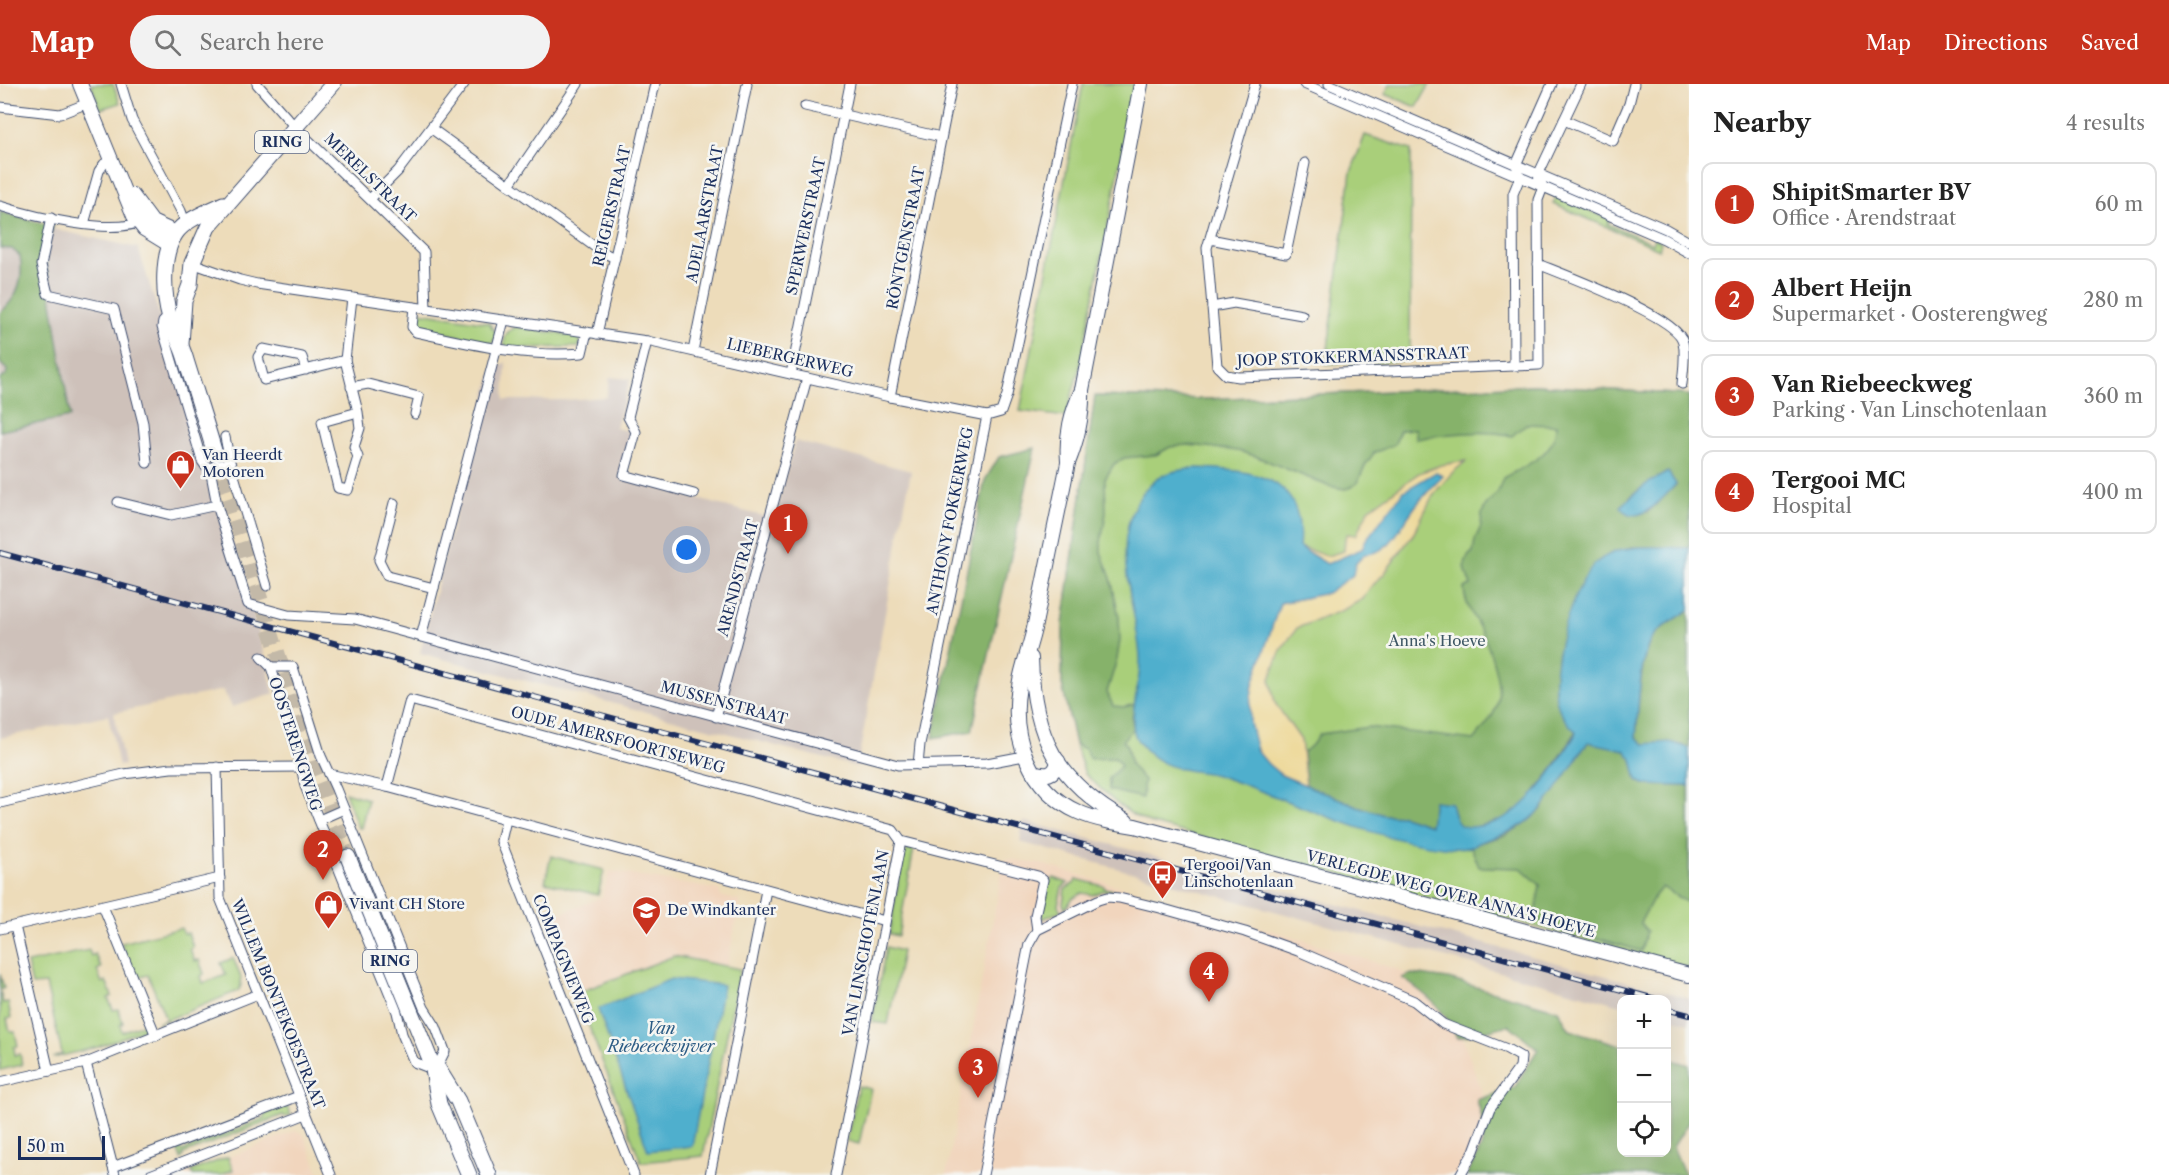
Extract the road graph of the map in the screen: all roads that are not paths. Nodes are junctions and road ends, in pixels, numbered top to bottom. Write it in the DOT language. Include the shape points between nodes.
graph roads {
  1 [pos="80,84"];
  2 [pos="121,84"];
  3 [pos="257,84"];
  4 [pos="333,84"];
  5 [pos="464,84"];
  6 [pos="578,84"];
  7 [pos="655,84"];
  8 [pos="747,84"];
  9 [pos="850,84"];
  10 [pos="952,84"];
  11 [pos="1072,84"];
  12 [pos="1142,84"];
  13 [pos="1255,84"];
  14 [pos="1304,84"];
  15 [pos="1329,84"];
  16 [pos="1581,84"];
  17 [pos="1634,84"];
  18 [pos="1549,85"];
  19 [pos="88,103"];
  20 [pos="805,106"];
  21 [pos="0,107"];
  22 [pos="844,114"];
  23 [pos="1564,120"];
  24 [pos="295,127"];
  25 [pos="432,129"];
  26 [pos="941,137"];
  27 [pos="111,160"];
  28 [pos="1305,163"];
  29 [pos="1516,165"];
  30 [pos="1538,175"];
  31 [pos="1520,177"];
  32 [pos="509,184"];
  33 [pos="1543,188"];
  34 [pos="370,199"];
  35 [pos="231,200"];
  36 [pos="0,206"];
  37 [pos="51,218"];
  38 [pos="144,220"];
  39 [pos="84,224"];
  40 [pos="177,234"];
  41 [pos="1210,239"];
  42 [pos="200,242"];
  43 [pos="1689,242"];
  44 [pos="1689,253"];
  45 [pos="615,258"];
  46 [pos="192,263"];
  47 [pos="1538,264"];
  48 [pos="166,279"];
  49 [pos="190,285"];
  50 [pos="352,298"];
  51 [pos="414,307"];
  52 [pos="1212,307"];
  53 [pos="426,309"];
  54 [pos="1302,315"];
  55 [pos="170,316"];
  56 [pos="504,320"];
  57 [pos="587,332"];
  58 [pos="597,334"];
  59 [pos="647,341"];
  60 [pos="181,344"];
  61 [pos="497,350"];
  62 [pos="693,351"];
  63 [pos="345,360"];
  64 [pos="1514,366"];
  65 [pos="306,370"];
  66 [pos="791,375"];
  67 [pos="807,378"];
  68 [pos="1682,384"];
  69 [pos="351,387"];
  70 [pos="890,397"];
  71 [pos="358,412"];
  72 [pos="415,414"];
  73 [pos="987,416"];
  74 [pos="225,437"];
  75 [pos="211,461"];
  76 [pos="230,462"];
  77 [pos="147,464"];
  78 [pos="694,494"];
  79 [pos="118,502"];
  80 [pos="394,503"];
  81 [pos="217,505"];
  82 [pos="267,586"];
  83 [pos="434,588"];
  84 [pos="421,637"];
  85 [pos="1030,646"];
  86 [pos="261,657"];
  87 [pos="271,667"];
  88 [pos="716,717"];
  89 [pos="1040,727"];
  90 [pos="1018,733"];
  91 [pos="1024,756"];
  92 [pos="1058,761"];
  93 [pos="918,765"];
  94 [pos="217,767"];
  95 [pos="301,767"];
  96 [pos="1033,772"];
  97 [pos="329,774"];
  98 [pos="387,788"];
  99 [pos="0,803"];
  100 [pos="344,809"];
  101 [pos="319,820"];
  102 [pos="506,820"];
  103 [pos="1135,826"];
  104 [pos="901,841"];
  105 [pos="348,857"];
  106 [pos="220,878"];
  107 [pos="766,890"];
  108 [pos="103,906"];
  109 [pos="885,921"];
  110 [pos="15,926"];
  111 [pos="0,930"];
  112 [pos="1037,930"];
  113 [pos="1689,975"];
  114 [pos="258,994"];
  115 [pos="156,1036"];
  116 [pos="86,1063"];
  117 [pos="434,1067"];
  118 [pos="49,1071"];
  119 [pos="0,1082"];
  120 [pos="299,1096"];
  121 [pos="306,1114"];
  122 [pos="114,1171"];
  123 [pos="150,1175"];
  124 [pos="331,1175"];
  125 [pos="469,1175"];
  126 [pos="489,1175"];
  127 [pos="634,1175"];
  128 [pos="710,1175"];
  129 [pos="836,1175"];
  130 [pos="983,1175"];
  131 [pos="1460,1175"];
  1 -- 19 [label="main road"];
  2 -- 40 [label="street" via="132,120 182,211"];
  3 -- 24 [label="street, MERELSTRAAT"];
  4 -- 24 [label="main road, RING"];
  5 -- 25 [label="street"];
  6 -- 32 [label="street"];
  7 -- 45 [label="street, REIGERSTRAAT"];
  8 -- 62 [label="street, ADELAARSTRAAT"];
  9 -- 22 [label="street, SPERWERSTRAAT"];
  10 -- 26 [label="street, RÖNTGENSTRAAT"];
  11 -- 73 [label="street, ANTHONY FOKKERWEG" via="1008,395 1001,412"];
  12 -- 85 [label="main road, VERLEGDE WEG OVER ANNA'S HOEVE" via="1082,390 1069,423 1068,463"];
  13 -- 41 [label="street, JOOP STOKKERMANSSTRAAT"];
  14 -- 31 [label="street"];
  15 -- 29 [label="street"];
  16 -- 23 [label="street"];
  17 -- 23 [label="street" via="1613,141"];
  18 -- 29 [label="street"];
  19 -- 21 [label="street" via="60,114"];
  19 -- 27 [label="main road"];
  20 -- 22 [label="street"];
  22 -- 26 [label="street"];
  22 -- 66 [label="street, SPERWERSTRAAT"];
  23 -- 30 [label="street"];
  24 -- 34 [label="street, MERELSTRAAT"];
  24 -- 35 [label="main road, RING"];
  25 -- 32 [label="street"];
  25 -- 34 [label="street"];
  26 -- 70 [label="street, RÖNTGENSTRAAT"];
  27 -- 38 [label="main road"];
  27 -- 39 [label="street" via="99,171"];
  28 -- 41 [label="street" via="1286,254"];
  29 -- 30 [label="street"];
  29 -- 31 [label="street"];
  30 -- 33 [label="street"];
  30 -- 43 [label="street"];
  31 -- 33 [label="street"];
  31 -- 64 [label="street" via="1513,194"];
  32 -- 45 [label="street"];
  33 -- 44 [label="street"];
  33 -- 47 [label="street" via="1538,200"];
  34 -- 53 [label="street, MERELSTRAAT" via="424,252"];
  35 -- 40 [label="main road, RING"];
  35 -- 42 [label="main road, RING"];
  36 -- 37 [label="street"];
  37 -- 39 [label="street"];
  37 -- 77 [label="street" via="41,265 48,294 114,309 143,423"];
  38 -- 39 [label="street" via="113,228"];
  38 -- 40 [label="main road"];
  40 -- 42 [label="main road" via="198,234"];
  40 -- 48 [label="main road, RING" via="166,261"];
  41 -- 52 [label="street, JOOP STOKKERMANSSTRAAT" via="1207,248"];
  42 -- 46 [label="main road, RING"];
  45 -- 58 [label="street, REIGERSTRAAT"];
  46 -- 49 [label="main road, RING"];
  46 -- 50 [label="street, LIEBERGERWEG" via="240,280"];
  47 -- 64 [label="street, JOOP STOKKERMANSSTRAAT" via="1539,365"];
  47 -- 68 [label="street" via="1653,314 1676,330 1683,342"];
  48 -- 49 [label="main road" via="178,291"];
  48 -- 55 [label="main road, RING"];
  49 -- 60 [label="main road, RING" via="184,301"];
  50 -- 51 [label="street, LIEBERGERWEG"];
  50 -- 63 [label="street"];
  51 -- 53 [label="street, LIEBERGERWEG"];
  51 -- 61 [label="street" via="412,327 416,332"];
  52 -- 54 [label="street" via="1234,303"];
  52 -- 64 [label="street, JOOP STOKKERMANSSTRAAT" via="1217,366 1226,375"];
  53 -- 56 [label="street, LIEBERGERWEG"];
  55 -- 60 [label="main road, RING"];
  55 -- 75 [label="street" via="162,327 202,461"];
  56 -- 57 [label="street, LIEBERGERWEG"];
  56 -- 61 [label="street"];
  57 -- 58 [label="street, LIEBERGERWEG"];
  57 -- 61 [label="street" via="582,353"];
  58 -- 59 [label="street, LIEBERGERWEG"];
  59 -- 62 [label="street, LIEBERGERWEG"];
  59 -- 78 [label="street" via="628,417 636,432 624,475"];
  60 -- 75 [label="main road, RING"];
  61 -- 83 [label="street"];
  62 -- 66 [label="street, LIEBERGERWEG"];
  63 -- 65 [label="street"];
  63 -- 69 [label="street"];
  65 -- 65 [label="street" via="302,357 263,349 258,357 264,380"];
  66 -- 67 [label="street, LIEBERGERWEG"];
  67 -- 70 [label="street, LIEBERGERWEG"];
  67 -- 88 [label="street, ARENDSTRAAT"];
  69 -- 71 [label="street"];
  69 -- 72 [label="street" via="368,384 419,397"];
  70 -- 73 [label="street, LIEBERGERWEG"];
  71 -- 71 [label="street" via="322,422 338,488 348,490 358,457 354,447 360,428"];
  73 -- 93 [label="street, ANTHONY FOKKERWEG"];
  74 -- 76 [label="street"];
  75 -- 76 [label="street"];
  75 -- 81 [label="street"];
  76 -- 82 [label="street"];
  79 -- 81 [label="street" via="171,514"];
  80 -- 83 [label="street" via="379,560 387,576"];
  81 -- 84 [label="street, MUSSENSTRAAT" via="248,604 288,615 355,619"];
  83 -- 84 [label="street"];
  84 -- 88 [label="street, MUSSENSTRAAT"];
  85 -- 89 [label="main road, VERLEGDE WEG OVER ANNA'S HOEVE" via="1031,685"];
  85 -- 90 [label="main road, VERLEGDE WEG OVER ANNA'S HOEVE" via="1019,684"];
  86 -- 87 [label="street, OOSTERENGWEG"];
  87 -- 95 [label="street, OOSTERENGWEG"];
  87 -- 97 [label="street, OOSTERENGWEG" via="293,668"];
  88 -- 93 [label="street, MUSSENSTRAAT" via="898,765"];
  89 -- 90 [label="main road" via="1025,725"];
  89 -- 92 [label="main road, VERLEGDE WEG OVER ANNA'S HOEVE"];
  90 -- 91 [label="main road, VERLEGDE WEG OVER ANNA'S HOEVE"];
  91 -- 93 [label="street, MUSSENSTRAAT" via="987,763"];
  91 -- 96 [label="main road, VERLEGDE WEG OVER ANNA'S HOEVE"];
  92 -- 96 [label="main road" via="1052,774"];
  92 -- 103 [label="main road, VERLEGDE WEG OVER ANNA'S HOEVE" via="1086,795"];
  94 -- 95 [label="street"];
  94 -- 99 [label="street" via="124,774"];
  94 -- 106 [label="street, WILLEM BONTEKOESTRAAT"];
  95 -- 101 [label="street, OOSTERENGWEG"];
  96 -- 103 [label="main road, VERLEGDE WEG OVER ANNA'S HOEVE" via="1050,795 1076,811"];
  97 -- 98 [label="street"];
  97 -- 100 [label="street, OOSTERENGWEG"];
  98 -- 102 [label="street"];
  98 -- 104 [label="street, OUDE AMERSFOORTSEWEG" via="410,700 893,830"];
  100 -- 101 [label="street, OOSTERENGWEG"];
  100 -- 117 [label="street, OOSTERENGWEG" via="424,1008 441,1039 445,1051"];
  101 -- 117 [label="street, OOSTERENGWEG" via="397,1012 408,1050 414,1062"];
  102 -- 107 [label="street"];
  102 -- 127 [label="street, COMPAGNIEWEG" via="501,841"];
  103 -- 113 [label="main road, VERLEGDE WEG OVER ANNA'S HOEVE"];
  104 -- 109 [label="street, VAN LINSCHOTENLAAN"];
  104 -- 112 [label="street, VAN LINSCHOTENLAAN" via="1040,877 1043,879 1035,916"];
  105 -- 117 [label="main road, OOSTERENGWEG / RING"];
  106 -- 108 [label="street"];
  106 -- 114 [label="street, WILLEM BONTEKOESTRAAT" via="220,898"];
  107 -- 109 [label="street"];
  107 -- 128 [label="street"];
  108 -- 110 [label="street"];
  108 -- 115 [label="street"];
  109 -- 129 [label="street, VAN LINSCHOTENLAAN"];
  110 -- 111 [label="street"];
  110 -- 118 [label="street"];
  112 -- 130 [label="street, VAN LINSCHOTENLAAN" via="1029,944"];
  112 -- 131 [label="street" via="1108,897 1139,903 1298,951 1414,1001 1443,1024 1507,1049 1521,1058 1520,1066 1490,1108"];
  114 -- 115 [label="street"];
  114 -- 120 [label="street, WILLEM BONTEKOESTRAAT"];
  115 -- 116 [label="street"];
  116 -- 118 [label="street"];
  116 -- 122 [label="street"];
  117 -- 125 [label="main road, OOSTERENGWEG / RING" via="439,1104"];
  117 -- 126 [label="main road, OOSTERENGWEG / RING" via="458,1101"];
  118 -- 119 [label="street"];
  120 -- 121 [label="street, WILLEM BONTEKOESTRAAT"];
  120 -- 122 [label="street"];
  121 -- 123 [label="street"];
  121 -- 124 [label="street, WILLEM BONTEKOESTRAAT"];
}
